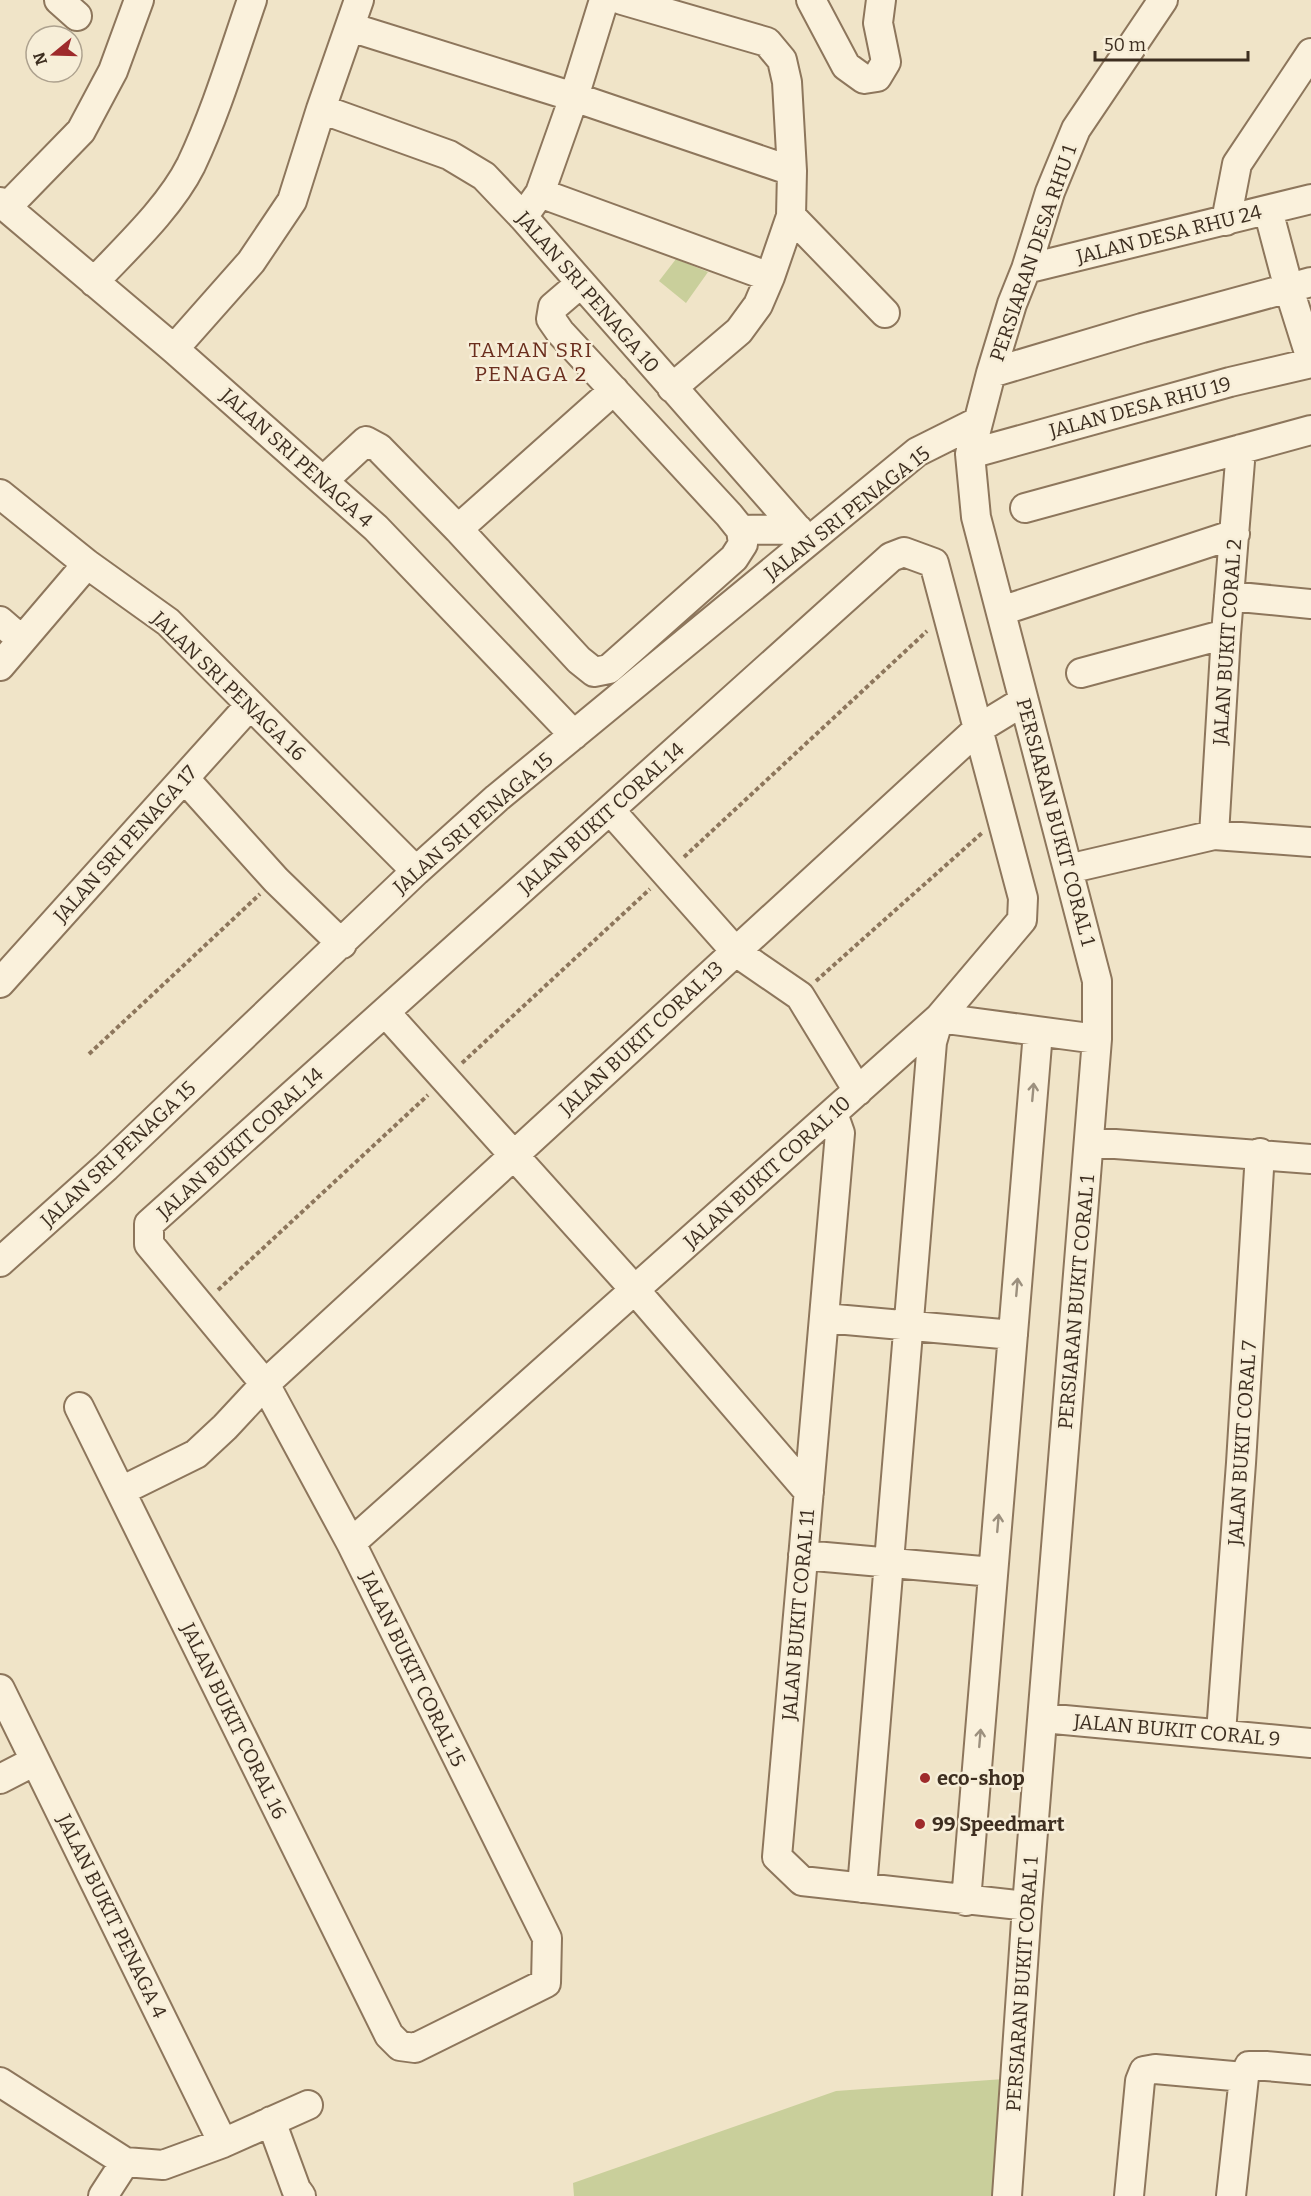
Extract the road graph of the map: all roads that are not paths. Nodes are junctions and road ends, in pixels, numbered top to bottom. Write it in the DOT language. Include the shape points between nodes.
graph roads {
  1 [pos="139,0"];
  2 [pos="252,0"];
  3 [pos="359,0"];
  4 [pos="604,0"];
  5 [pos="622,0"];
  6 [pos="811,0"];
  7 [pos="881,0"];
  8 [pos="1163,0"];
  9 [pos="350,27"];
  10 [pos="1311,53"];
  11 [pos="574,97"];
  12 [pos="321,109"];
  13 [pos="792,171"];
  14 [pos="540,193"];
  15 [pos="1311,199"];
  16 [pos="4,204"];
  17 [pos="1268,210"];
  18 [pos="791,216"];
  19 [pos="523,217"];
  20 [pos="1226,220"];
  21 [pos="1026,268"];
  22 [pos="770,277"];
  23 [pos="94,282"];
  24 [pos="581,283"];
  25 [pos="1300,286"];
  26 [pos="885,313"];
  27 [pos="174,349"];
  28 [pos="1311,361"];
  29 [pos="991,373"];
  30 [pos="672,388"];
  31 [pos="614,390"];
  32 [pos="977,422"];
  33 [pos="1311,430"];
  34 [pos="1241,448"];
  35 [pos="970,454"];
  36 [pos="323,482"];
  37 [pos="0,494"];
  38 [pos="1025,508"];
  39 [pos="458,530"];
  40 [pos="741,530"];
  41 [pos="1235,534"];
  42 [pos="803,535"];
  43 [pos="87,564"];
  44 [pos="1229,596"];
  45 [pos="1311,604"];
  46 [pos="1001,611"];
  47 [pos="0,621"];
  48 [pos="1226,634"];
  49 [pos="22,640"];
  50 [pos="0,666"];
  51 [pos="1082,673"];
  52 [pos="1024,700"];
  53 [pos="250,705"];
  54 [pos="978,729"];
  55 [pos="574,735"];
  56 [pos="185,779"];
  57 [pos="610,810"];
  58 [pos="1214,835"];
  59 [pos="1311,842"];
  60 [pos="1068,869"];
  61 [pos="416,871"];
  62 [pos="342,944"];
  63 [pos="736,952"];
  64 [pos="0,983"];
  65 [pos="385,1012"];
  66 [pos="939,1018"];
  67 [pos="1038,1032"];
  68 [pos="1097,1039"];
  69 [pos="858,1091"];
  70 [pos="833,1113"];
  71 [pos="1089,1142"];
  72 [pos="1260,1153"];
  73 [pos="514,1155"];
  74 [pos="1311,1159"];
  75 [pos="149,1224"];
  76 [pos="0,1262"];
  77 [pos="635,1290"];
  78 [pos="824,1318"];
  79 [pos="908,1326"];
  80 [pos="1013,1335"];
  81 [pos="265,1384"];
  82 [pos="79,1407"];
  83 [pos="121,1491"];
  84 [pos="809,1492"];
  85 [pos="351,1543"];
  86 [pos="803,1555"];
  87 [pos="889,1563"];
  88 [pos="993,1572"];
  89 [pos="0,1689"];
  90 [pos="1043,1718"];
  91 [pos="1221,1733"];
  92 [pos="1311,1743"];
  93 [pos="35,1761"];
  94 [pos="0,1779"];
  95 [pos="862,1888"];
  96 [pos="966,1901"];
  97 [pos="1027,1906"];
  98 [pos="389,2035"];
  99 [pos="1311,2070"];
  100 [pos="1244,2077"];
  101 [pos="0,2082"];
  102 [pos="308,2105"];
  103 [pos="271,2121"];
  104 [pos="223,2144"];
  105 [pos="125,2162"];
  106 [pos="103,2196"];
  107 [pos="301,2196"];
  108 [pos="1007,2196"];
  109 [pos="1130,2196"];
  110 [pos="1231,2196"];
  1 -- 16 [label="street" via="113,70 81,131"];
  2 -- 23 [label="street" via="190,166 156,215"];
  3 -- 9 [label="street"];
  4 -- 11 [label="street"];
  5 -- 13 [label="street" via="767,42 782,60 787,82"];
  6 -- 7 [label="street" via="846,66 864,79 877,77 886,62 878,23"];
  8 -- 21 [label="street, PERSIARAN DESA RHU 1" via="1076,129 1050,192"];
  9 -- 11 [label="street"];
  9 -- 12 [label="street"];
  10 -- 20 [label="street" via="1237,165"];
  11 -- 13 [label="street"];
  11 -- 14 [label="street"];
  12 -- 19 [label="street, JALAN SRI PENAGA 10" via="449,155 484,176"];
  12 -- 27 [label="street" via="292,201 251,262"];
  13 -- 18 [label="street"];
  14 -- 19 [label="street"];
  14 -- 22 [label="street"];
  15 -- 17 [label="street, JALAN DESA RHU 24"];
  16 -- 23 [label="street, JALAN SRI PENAGA 4"];
  17 -- 20 [label="street, JALAN DESA RHU 24"];
  17 -- 25 [label="street"];
  18 -- 22 [label="street"];
  18 -- 26 [label="street"];
  19 -- 24 [label="street, JALAN SRI PENAGA 10"];
  20 -- 21 [label="street, JALAN DESA RHU 24"];
  21 -- 29 [label="street, PERSIARAN DESA RHU 1"];
  22 -- 30 [label="street" via="758,306 739,332"];
  23 -- 27 [label="street, JALAN SRI PENAGA 4"];
  24 -- 30 [label="street, JALAN SRI PENAGA 10"];
  24 -- 31 [label="street" via="553,307 551,319"];
  25 -- 28 [label="street"];
  25 -- 29 [label="street"];
  27 -- 36 [label="street, JALAN SRI PENAGA 4"];
  28 -- 35 [label="street, JALAN DESA RHU 19"];
  29 -- 32 [label="street, PERSIARAN DESA RHU 1"];
  30 -- 42 [label="street, JALAN SRI PENAGA 10"];
  31 -- 39 [label="street"];
  31 -- 40 [label="street"];
  32 -- 35 [label="street, PERSIARAN BUKIT CORAL 1"];
  32 -- 42 [label="street, JALAN SRI PENAGA 15" via="917,452"];
  33 -- 34 [label="street"];
  34 -- 38 [label="street"];
  34 -- 41 [label="street, JALAN BUKIT CORAL 2"];
  35 -- 46 [label="street, PERSIARAN BUKIT CORAL 1" via="976,517"];
  36 -- 39 [label="street" via="366,441 379,448"];
  36 -- 55 [label="street, JALAN SRI PENAGA 4" via="376,528"];
  37 -- 43 [label="street, JALAN SRI PENAGA 16"];
  39 -- 40 [label="street" via="594,672 609,669 734,558 743,544"];
  40 -- 42 [label="street"];
  41 -- 44 [label="street, JALAN BUKIT CORAL 2"];
  41 -- 46 [label="street"];
  42 -- 55 [label="street, JALAN SRI PENAGA 15"];
  43 -- 49 [label="street"];
  43 -- 53 [label="street, JALAN SRI PENAGA 16" via="168,622"];
  44 -- 45 [label="street"];
  44 -- 48 [label="street, JALAN BUKIT CORAL 2"];
  46 -- 52 [label="street, PERSIARAN BUKIT CORAL 1"];
  47 -- 49 [label="street"];
  48 -- 51 [label="street"];
  48 -- 58 [label="street, JALAN BUKIT CORAL 2"];
  49 -- 50 [label="street"];
  52 -- 54 [label="street, JALAN BUKIT CORAL 13"];
  52 -- 60 [label="street, PERSIARAN BUKIT CORAL 1"];
  53 -- 56 [label="street, JALAN SRI PENAGA 17"];
  53 -- 61 [label="street, JALAN SRI PENAGA 16"];
  54 -- 57 [label="street, JALAN BUKIT CORAL 14" via="934,563 904,552 891,557"];
  54 -- 63 [label="street, JALAN BUKIT CORAL 13"];
  54 -- 66 [label="street, JALAN BUKIT CORAL 10" via="1023,898 1022,920"];
  55 -- 61 [label="street, JALAN SRI PENAGA 15"];
  56 -- 62 [label="street" via="276,880"];
  56 -- 64 [label="street, JALAN SRI PENAGA 17"];
  57 -- 63 [label="street"];
  57 -- 65 [label="street, JALAN BUKIT CORAL 14"];
  58 -- 59 [label="street"];
  58 -- 60 [label="street"];
  60 -- 68 [label="street, PERSIARAN BUKIT CORAL 1" via="1097,981"];
  61 -- 62 [label="street, JALAN SRI PENAGA 15"];
  62 -- 76 [label="street, JALAN SRI PENAGA 15"];
  63 -- 69 [label="street" via="800,996"];
  63 -- 73 [label="street, JALAN BUKIT CORAL 13"];
  65 -- 73 [label="street"];
  65 -- 75 [label="street, JALAN BUKIT CORAL 14"];
  66 -- 67 [label="street"];
  66 -- 69 [label="street, JALAN BUKIT CORAL 10"];
  66 -- 79 [label="street" via="932,1042"];
  67 -- 68 [label="street"];
  80 -- 67 [label="street, one-way"];
  68 -- 71 [label="street, PERSIARAN BUKIT CORAL 1"];
  69 -- 70 [label="street, JALAN BUKIT CORAL 10"];
  70 -- 77 [label="street, JALAN BUKIT CORAL 10"];
  70 -- 78 [label="street, JALAN BUKIT CORAL 11" via="840,1133"];
  71 -- 72 [label="street"];
  71 -- 90 [label="street, PERSIARAN BUKIT CORAL 1"];
  72 -- 74 [label="street"];
  72 -- 91 [label="street, JALAN BUKIT CORAL 7"];
  73 -- 77 [label="street"];
  73 -- 81 [label="street, JALAN BUKIT CORAL 13"];
  75 -- 81 [label="street, JALAN BUKIT CORAL 15" via="149,1244"];
  77 -- 84 [label="street"];
  77 -- 85 [label="street, JALAN BUKIT CORAL 10"];
  78 -- 79 [label="street"];
  78 -- 84 [label="street, JALAN BUKIT CORAL 11"];
  79 -- 80 [label="street"];
  79 -- 87 [label="street"];
  88 -- 80 [label="street, one-way"];
  81 -- 83 [label="street, JALAN BUKIT CORAL 13" via="196,1454"];
  81 -- 85 [label="street, JALAN BUKIT CORAL 15"];
  82 -- 83 [label="street, JALAN BUKIT CORAL 16"];
  83 -- 98 [label="street, JALAN BUKIT CORAL 16"];
  84 -- 86 [label="street, JALAN BUKIT CORAL 11"];
  85 -- 98 [label="street, JALAN BUKIT CORAL 15" via="547,1938 546,1983 415,2048 400,2046"];
  86 -- 87 [label="street"];
  86 -- 95 [label="street, JALAN BUKIT CORAL 11" via="777,1857 802,1881"];
  87 -- 88 [label="street"];
  87 -- 95 [label="street"];
  96 -- 88 [label="street, one-way"];
  89 -- 93 [label="street, JALAN BUKIT PENAGA 4"];
  90 -- 91 [label="street, JALAN BUKIT CORAL 9"];
  90 -- 97 [label="street, PERSIARAN BUKIT CORAL 1"];
  91 -- 92 [label="street, JALAN BUKIT CORAL 9"];
  93 -- 94 [label="street"];
  93 -- 104 [label="street, JALAN BUKIT PENAGA 4"];
  95 -- 96 [label="street, JALAN BUKIT CORAL 11"];
  96 -- 97 [label="street, JALAN BUKIT CORAL 11"];
  97 -- 108 [label="street, PERSIARAN BUKIT CORAL 1"];
  99 -- 100 [label="street" via="1249,2066"];
  100 -- 109 [label="street" via="1144,2071"];
  100 -- 110 [label="street"];
  101 -- 105 [label="street"];
  102 -- 103 [label="street"];
  103 -- 104 [label="street"];
  103 -- 107 [label="street"];
  104 -- 105 [label="street" via="163,2166"];
  105 -- 106 [label="street"];
}
